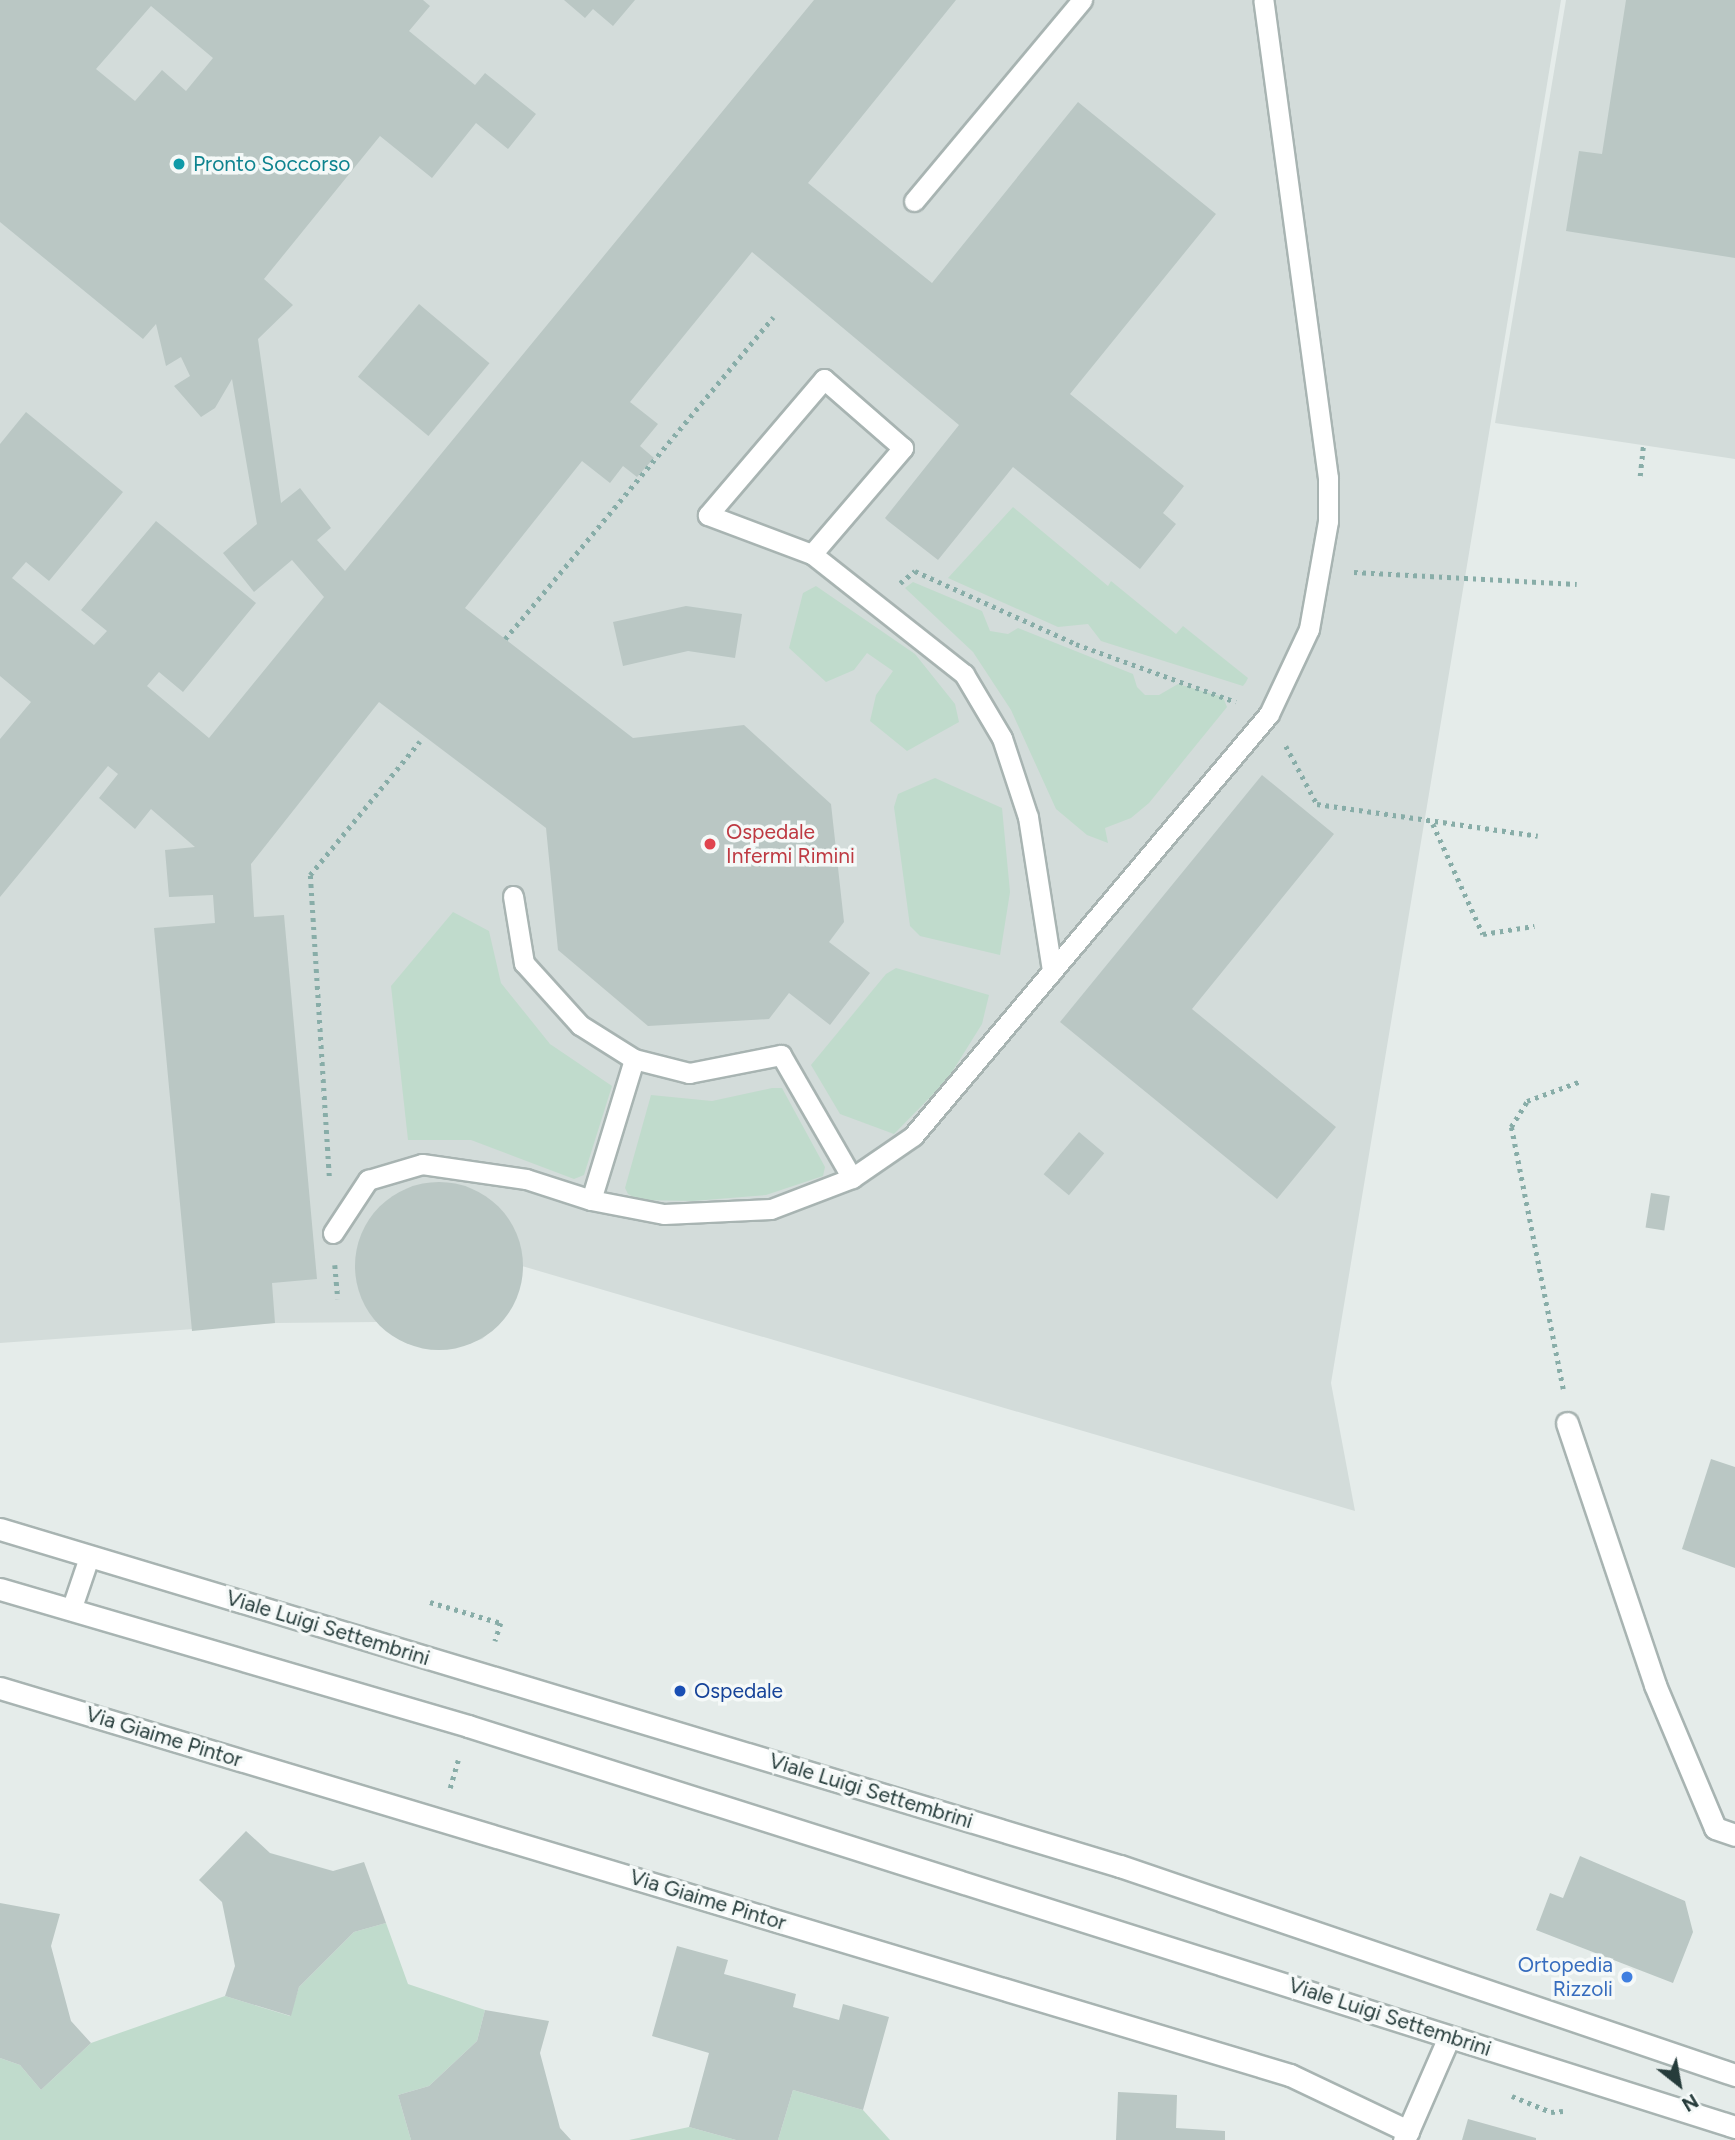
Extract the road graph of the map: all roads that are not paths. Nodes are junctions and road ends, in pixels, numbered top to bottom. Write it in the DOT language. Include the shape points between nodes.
graph roads {
  1 [pos="1082,0"];
  2 [pos="1263,0"];
  3 [pos="915,201"];
  4 [pos="812,554"];
  5 [pos="513,896"];
  6 [pos="1052,971"];
  7 [pos="634,1059"];
  8 [pos="852,1178"];
  9 [pos="591,1200"];
  10 [pos="333,1233"];
  11 [pos="1567,1423"];
  12 [pos="0,1529"];
  13 [pos="89,1557"];
  14 [pos="0,1589"];
  15 [pos="71,1610"];
  16 [pos="0,1688"];
  17 [pos="1725,1832"];
  18 [pos="1449,2037"];
  19 [pos="1735,2075"];
  20 [pos="1735,2127"];
  21 [pos="1406,2136"];
  1 -- 3 [label="lane"];
  2 -- 6 [label="lane" via="1328,478 1328,521 1309,629 1269,714"];
  4 -- 4 [label="lane" via="903,448 824,379 708,514"];
  4 -- 6 [label="lane" via="964,674 1002,738 1028,817"];
  5 -- 7 [label="lane" via="524,962 580,1025"];
  6 -- 8 [label="lane" via="913,1136"];
  7 -- 8 [label="lane" via="689,1073 781,1055"];
  7 -- 9 [label="lane"];
  8 -- 9 [label="lane" via="771,1209 664,1214"];
  9 -- 10 [label="lane" via="526,1180 422,1164 369,1181"];
  11 -- 17 [label="main road" via="1655,1685"];
  12 -- 13 [label="main road, Viale Luigi Settembrini"];
  13 -- 15 [label="lane"];
  13 -- 19 [label="main road, Viale Luigi Settembrini" via="1120,1866"];
  14 -- 15 [label="main road, Viale Luigi Settembrini"];
  15 -- 18 [label="main road, Viale Luigi Settembrini" via="482,1731"];
  16 -- 21 [label="main road, Via Giaime Pintor" via="1290,2075"];
  18 -- 20 [label="main road, Viale Luigi Settembrini"];
  18 -- 21 [label="main road"];
}
